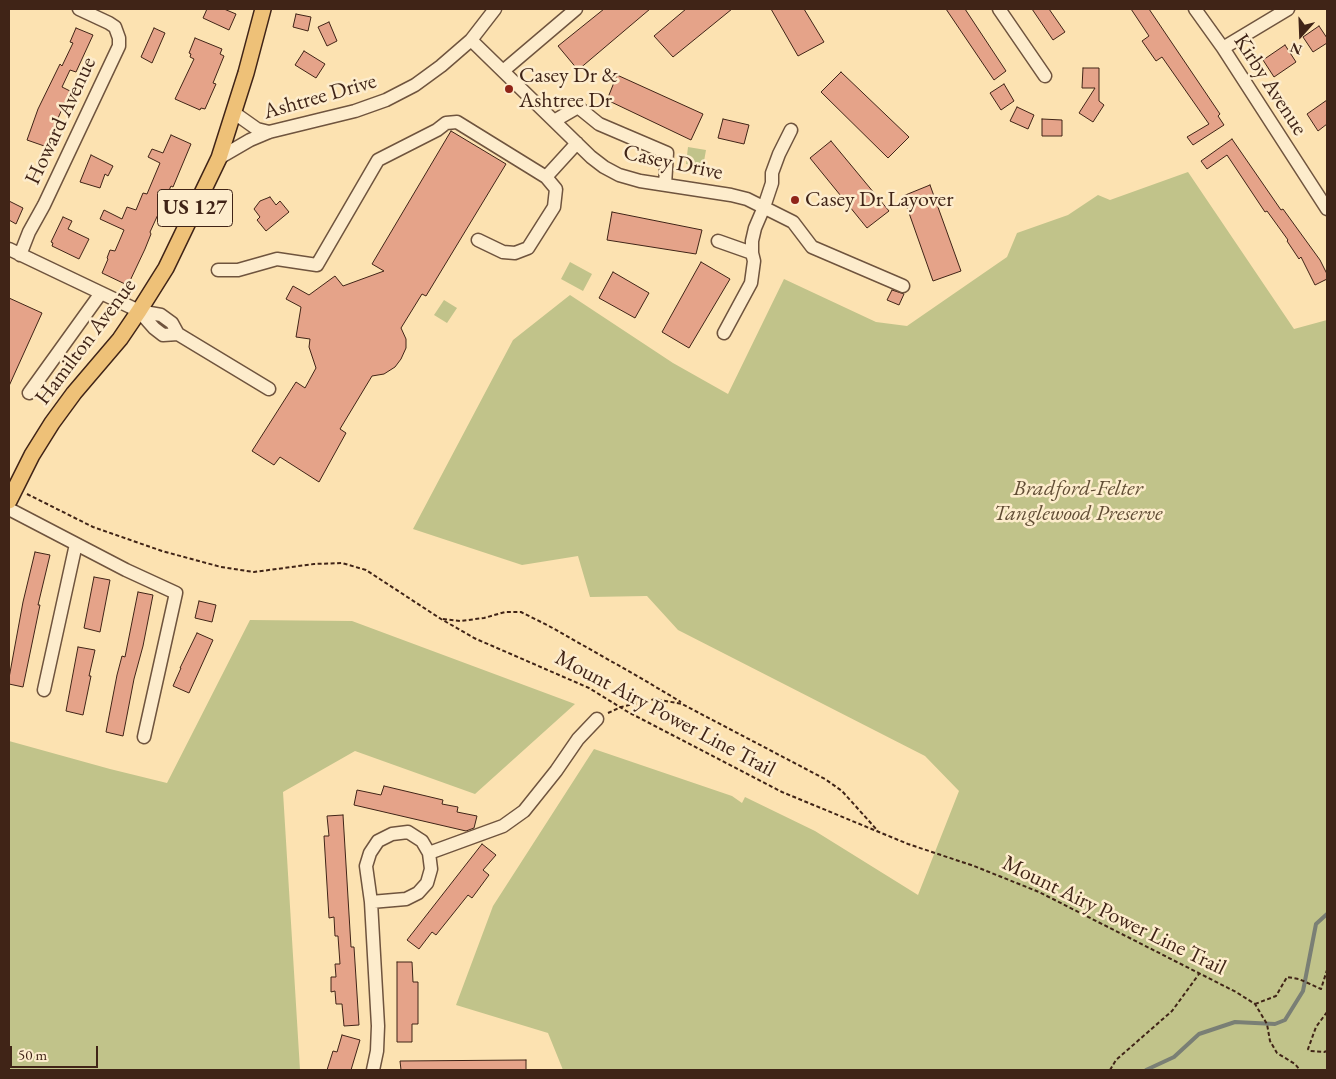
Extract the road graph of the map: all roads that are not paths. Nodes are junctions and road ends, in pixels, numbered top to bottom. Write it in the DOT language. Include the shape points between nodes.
graph roads {
  1 [pos="79,9"];
  2 [pos="263,9"];
  3 [pos="495,9"];
  4 [pos="576,9"];
  5 [pos="999,9"];
  6 [pos="1195,9"];
  7 [pos="1288,9"];
  8 [pos="471,40"];
  9 [pos="1223,48"];
  10 [pos="503,71"];
  11 [pos="1045,76"];
  12 [pos="233,112"];
  13 [pos="554,120"];
  14 [pos="791,130"];
  15 [pos="270,132"];
  16 [pos="577,143"];
  17 [pos="219,158"];
  18 [pos="546,177"];
  19 [pos="665,185"];
  20 [pos="764,207"];
  21 [pos="1327,208"];
  22 [pos="478,240"];
  23 [pos="718,241"];
  24 [pos="14,252"];
  25 [pos="752,253"];
  26 [pos="218,270"];
  27 [pos="903,286"];
  28 [pos="101,293"];
  29 [pos="140,311"];
  30 [pos="724,333"];
  31 [pos="270,389"];
  32 [pos="29,393"];
  33 [pos="12,494"];
  34 [pos="9,509"];
  35 [pos="76,544"];
  36 [pos="44,690"];
  37 [pos="597,719"];
  38 [pos="144,737"];
  39 [pos="430,853"];
  40 [pos="371,902"];
  41 [pos="373,1070"];
  1 -- 24 [label="street, Howard Avenue" via="109,22 117,30 119,46 44,205"];
  2 -- 12 [label="main road, Hamilton Avenue / US 127"];
  3 -- 8 [label="street, Ashtree Drive"];
  4 -- 10 [label="street"];
  5 -- 11 [label="street"];
  6 -- 9 [label="street, Kirby Avenue"];
  7 -- 9 [label="street"];
  8 -- 10 [label="street, Casey Drive"];
  8 -- 15 [label="street, Ashtree Drive" via="415,85 386,100 346,114"];
  9 -- 21 [label="street, Kirby Avenue"];
  10 -- 13 [label="street, Casey Drive"];
  12 -- 15 [label="street" via="257,129"];
  12 -- 17 [label="main road, Hamilton Avenue / US 127"];
  13 -- 16 [label="street, Casey Drive"];
  13 -- 19 [label="street" via="578,107 599,124 667,153"];
  14 -- 20 [label="street" via="772,173 772,184"];
  15 -- 17 [label="street, Ashtree Drive"];
  16 -- 18 [label="street"];
  16 -- 19 [label="street, Casey Drive" via="604,167 619,175"];
  17 -- 29 [label="main road, Hamilton Avenue / US 127" via="168,263"];
  18 -- 22 [label="street" via="556,189 554,207 528,248 515,253 503,252"];
  18 -- 26 [label="street" via="457,122 446,123 378,160 316,265 277,259 238,270"];
  19 -- 20 [label="street, Casey Drive" via="731,195"];
  20 -- 25 [label="street" via="755,228"];
  20 -- 27 [label="street, Casey Drive" via="794,222 812,247"];
  23 -- 25 [label="street"];
  24 -- 28 [label="street"];
  25 -- 30 [label="street" via="751,283"];
  28 -- 29 [label="street"];
  28 -- 32 [label="street"];
  29 -- 31 [label="street" via="161,315 172,323 178,334"];
  29 -- 33 [label="main road, Hamilton Avenue / US 127" via="52,423"];
  34 -- 35 [label="street"];
  35 -- 36 [label="street"];
  35 -- 38 [label="street" via="176,593"];
  37 -- 39 [label="street" via="524,811 503,826"];
  39 -- 40 [label="street" via="427,884 418,893 406,899"];
  39 -- 40 [label="street" via="422,841 408,832 392,834 378,842 366,866"];
  40 -- 41 [label="street" via="378,1026"];
}
